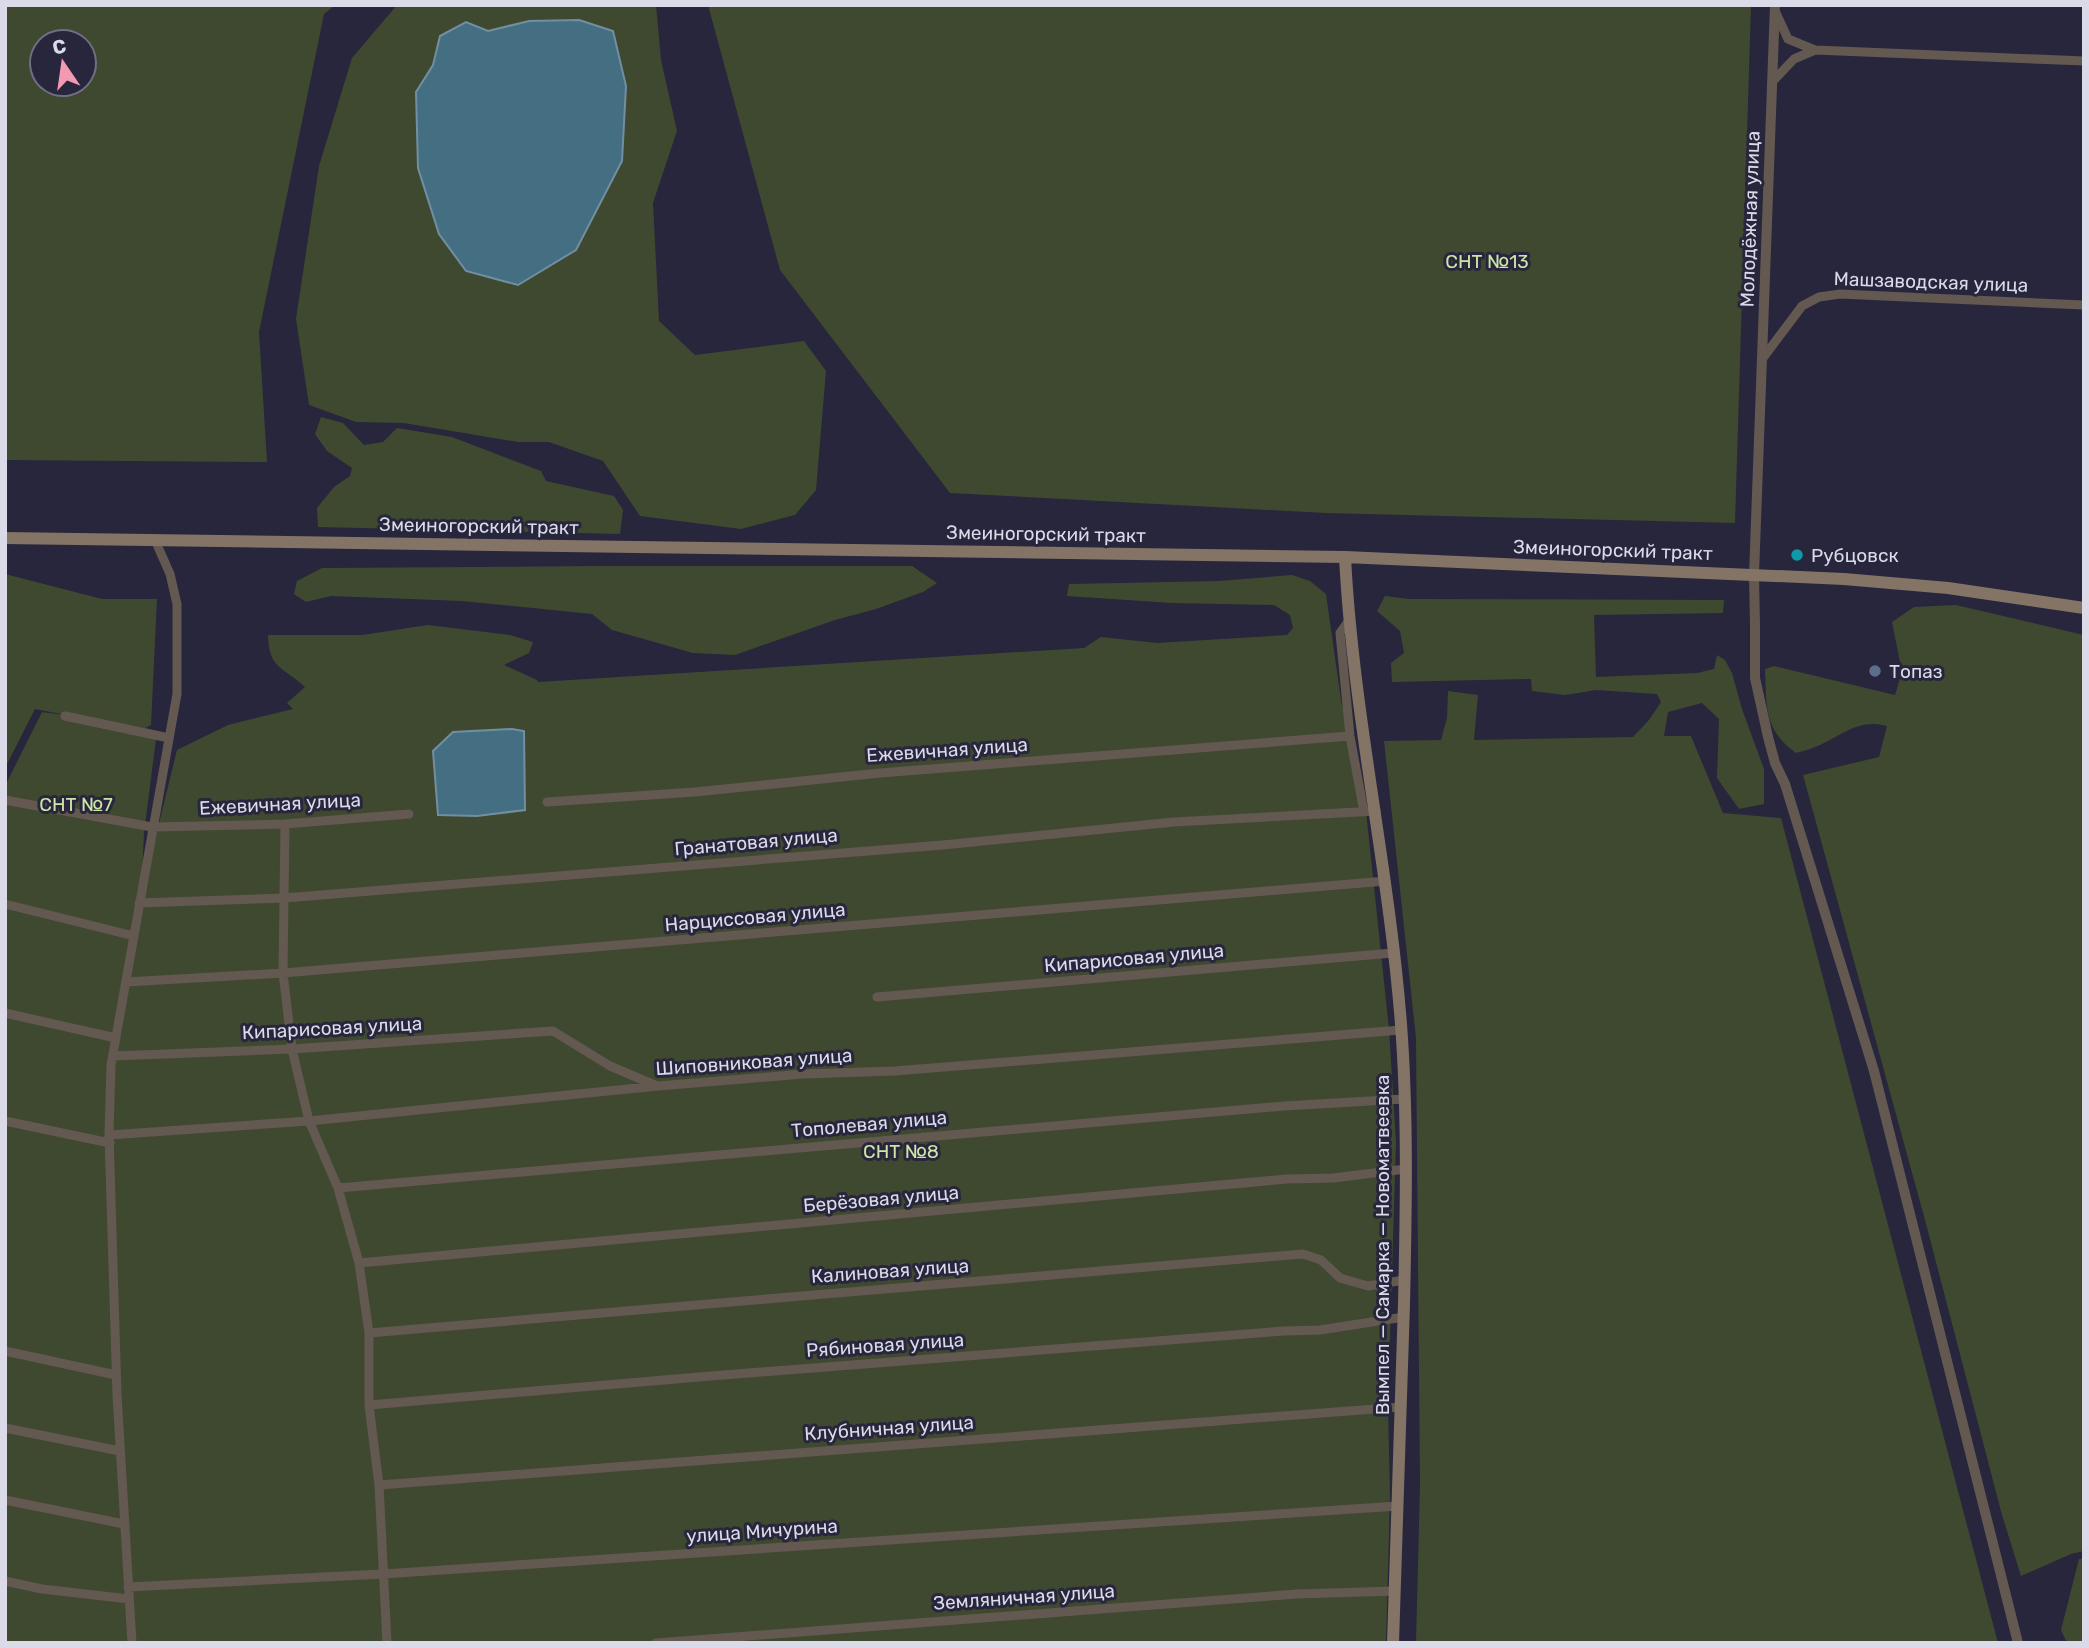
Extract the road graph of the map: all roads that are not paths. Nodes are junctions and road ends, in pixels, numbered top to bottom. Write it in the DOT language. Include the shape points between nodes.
graph roads {
  1 [pos="1775,8"];
  2 [pos="1815,50"];
  3 [pos="2084,61"];
  4 [pos="1772,82"];
  5 [pos="2084,305"];
  6 [pos="1763,358"];
  7 [pos="5,538"];
  8 [pos="155,540"];
  9 [pos="1345,557"];
  10 [pos="1754,575"];
  11 [pos="2084,608"];
  12 [pos="1348,622"];
  13 [pos="65,716"];
  14 [pos="1350,736"];
  15 [pos="169,738"];
  16 [pos="5,800"];
  17 [pos="547,802"];
  18 [pos="1370,812"];
  19 [pos="409,814"];
  20 [pos="285,824"];
  21 [pos="152,827"];
  22 [pos="1386,881"];
  23 [pos="284,898"];
  24 [pos="139,903"];
  25 [pos="5,904"];
  26 [pos="134,936"];
  27 [pos="1394,953"];
  28 [pos="283,973"];
  29 [pos="126,982"];
  30 [pos="877,998"];
  31 [pos="5,1013"];
  32 [pos="1401,1030"];
  33 [pos="116,1038"];
  34 [pos="292,1049"];
  35 [pos="113,1056"];
  36 [pos="658,1086"];
  37 [pos="1404,1098"];
  38 [pos="5,1121"];
  39 [pos="309,1121"];
  40 [pos="109,1139"];
  41 [pos="1406,1169"];
  42 [pos="338,1188"];
  43 [pos="359,1263"];
  44 [pos="1404,1280"];
  45 [pos="1404,1317"];
  46 [pos="369,1333"];
  47 [pos="5,1350"];
  48 [pos="116,1375"];
  49 [pos="369,1405"];
  50 [pos="1401,1407"];
  51 [pos="5,1428"];
  52 [pos="120,1451"];
  53 [pos="379,1485"];
  54 [pos="5,1500"];
  55 [pos="1398,1506"];
  56 [pos="124,1524"];
  57 [pos="383,1574"];
  58 [pos="5,1581"];
  59 [pos="128,1587"];
  60 [pos="1395,1591"];
  61 [pos="129,1599"];
  62 [pos="132,1643"];
  63 [pos="387,1643"];
  64 [pos="656,1643"];
  65 [pos="1393,1643"];
  66 [pos="2018,1643"];
  1 -- 2 [label="street" via="1788,39"];
  1 -- 4 [label="street, Молодёжная улица"];
  2 -- 3 [label="street"];
  2 -- 4 [label="street" via="1794,60"];
  4 -- 6 [label="street, Молодёжная улица"];
  5 -- 6 [label="street, Машзаводская улица" via="1840,294 1819,297 1802,306"];
  6 -- 10 [label="street, Молодёжная улица"];
  7 -- 8 [label="main road, Змеиногорский тракт"];
  8 -- 9 [label="main road, Змеиногорский тракт"];
  8 -- 15 [label="street" via="177,604 177,694"];
  9 -- 10 [label="main road, Змеиногорский тракт"];
  9 -- 12 [label="main road, Вымпел — Самарка — Новоматвеевка"];
  10 -- 11 [label="main road, Змеиногорский тракт" via="1948,588"];
  10 -- 66 [label="street, Молодёжная улица" via="1755,678 1768,737 1874,1071"];
  12 -- 14 [label="street" via="1340,633"];
  12 -- 18 [label="main road, Вымпел — Самарка — Новоматвеевка"];
  13 -- 15 [label="street"];
  14 -- 17 [label="street, Ежевичная улица"];
  14 -- 18 [label="street"];
  15 -- 21 [label="street"];
  16 -- 21 [label="street, Ежевичная улица"];
  18 -- 22 [label="main road, Вымпел — Самарка — Новоматвеевка"];
  18 -- 23 [label="street, Гранатовая улица" via="1174,822"];
  19 -- 20 [label="street, Ежевичная улица"];
  20 -- 21 [label="street, Ежевичная улица"];
  20 -- 23 [label="street"];
  21 -- 24 [label="street"];
  22 -- 27 [label="main road, Вымпел — Самарка — Новоматвеевка"];
  22 -- 28 [label="street, Нарциссовая улица"];
  23 -- 24 [label="street, Гранатовая улица"];
  23 -- 28 [label="street"];
  24 -- 26 [label="street"];
  25 -- 26 [label="street"];
  26 -- 29 [label="street"];
  27 -- 30 [label="street, Кипарисовая улица"];
  27 -- 32 [label="main road, Вымпел — Самарка — Новоматвеевка"];
  28 -- 29 [label="street, Нарциссовая улица"];
  28 -- 34 [label="street"];
  29 -- 33 [label="street"];
  31 -- 33 [label="street"];
  32 -- 36 [label="street, Шиповниковая улица"];
  32 -- 37 [label="main road, Вымпел — Самарка — Новоматвеевка"];
  33 -- 35 [label="street"];
  34 -- 35 [label="street, Кипарисовая улица"];
  34 -- 36 [label="street, Кипарисовая улица" via="554,1031 610,1066"];
  34 -- 39 [label="street"];
  35 -- 40 [label="street"];
  36 -- 39 [label="street, Шиповниковая улица"];
  37 -- 41 [label="main road, Вымпел — Самарка — Новоматвеевка"];
  37 -- 42 [label="street, Тополевая улица"];
  38 -- 40 [label="street, Шиповниковая улица"];
  39 -- 40 [label="street, Шиповниковая улица"];
  39 -- 42 [label="street"];
  40 -- 48 [label="street"];
  41 -- 43 [label="street, Берёзовая улица"];
  41 -- 44 [label="main road, Вымпел — Самарка — Новоматвеевка"];
  42 -- 43 [label="street"];
  43 -- 46 [label="street"];
  44 -- 45 [label="main road, Вымпел — Самарка — Новоматвеевка"];
  44 -- 46 [label="street, Калиновая улица" via="1368,1286 1340,1278 1321,1260 1303,1254"];
  45 -- 49 [label="street, Рябиновая улица" via="1320,1331"];
  45 -- 50 [label="main road, Вымпел — Самарка — Новоматвеевка"];
  46 -- 49 [label="street"];
  47 -- 48 [label="street"];
  48 -- 52 [label="street"];
  49 -- 53 [label="street"];
  50 -- 53 [label="street, Клубничная улица"];
  50 -- 55 [label="main road, Вымпел — Самарка — Новоматвеевка"];
  51 -- 52 [label="street"];
  52 -- 56 [label="street"];
  53 -- 57 [label="street"];
  54 -- 56 [label="street"];
  55 -- 57 [label="street, улица Мичурина"];
  55 -- 60 [label="main road, Вымпел — Самарка — Новоматвеевка"];
  56 -- 59 [label="street"];
  57 -- 59 [label="street, улица Мичурина"];
  57 -- 63 [label="street"];
  58 -- 61 [label="street"];
  59 -- 61 [label="street"];
  60 -- 64 [label="street, Земляничная улица" via="1297,1594"];
  60 -- 65 [label="main road, Вымпел — Самарка — Новоматвеевка"];
  61 -- 62 [label="street"];
}
